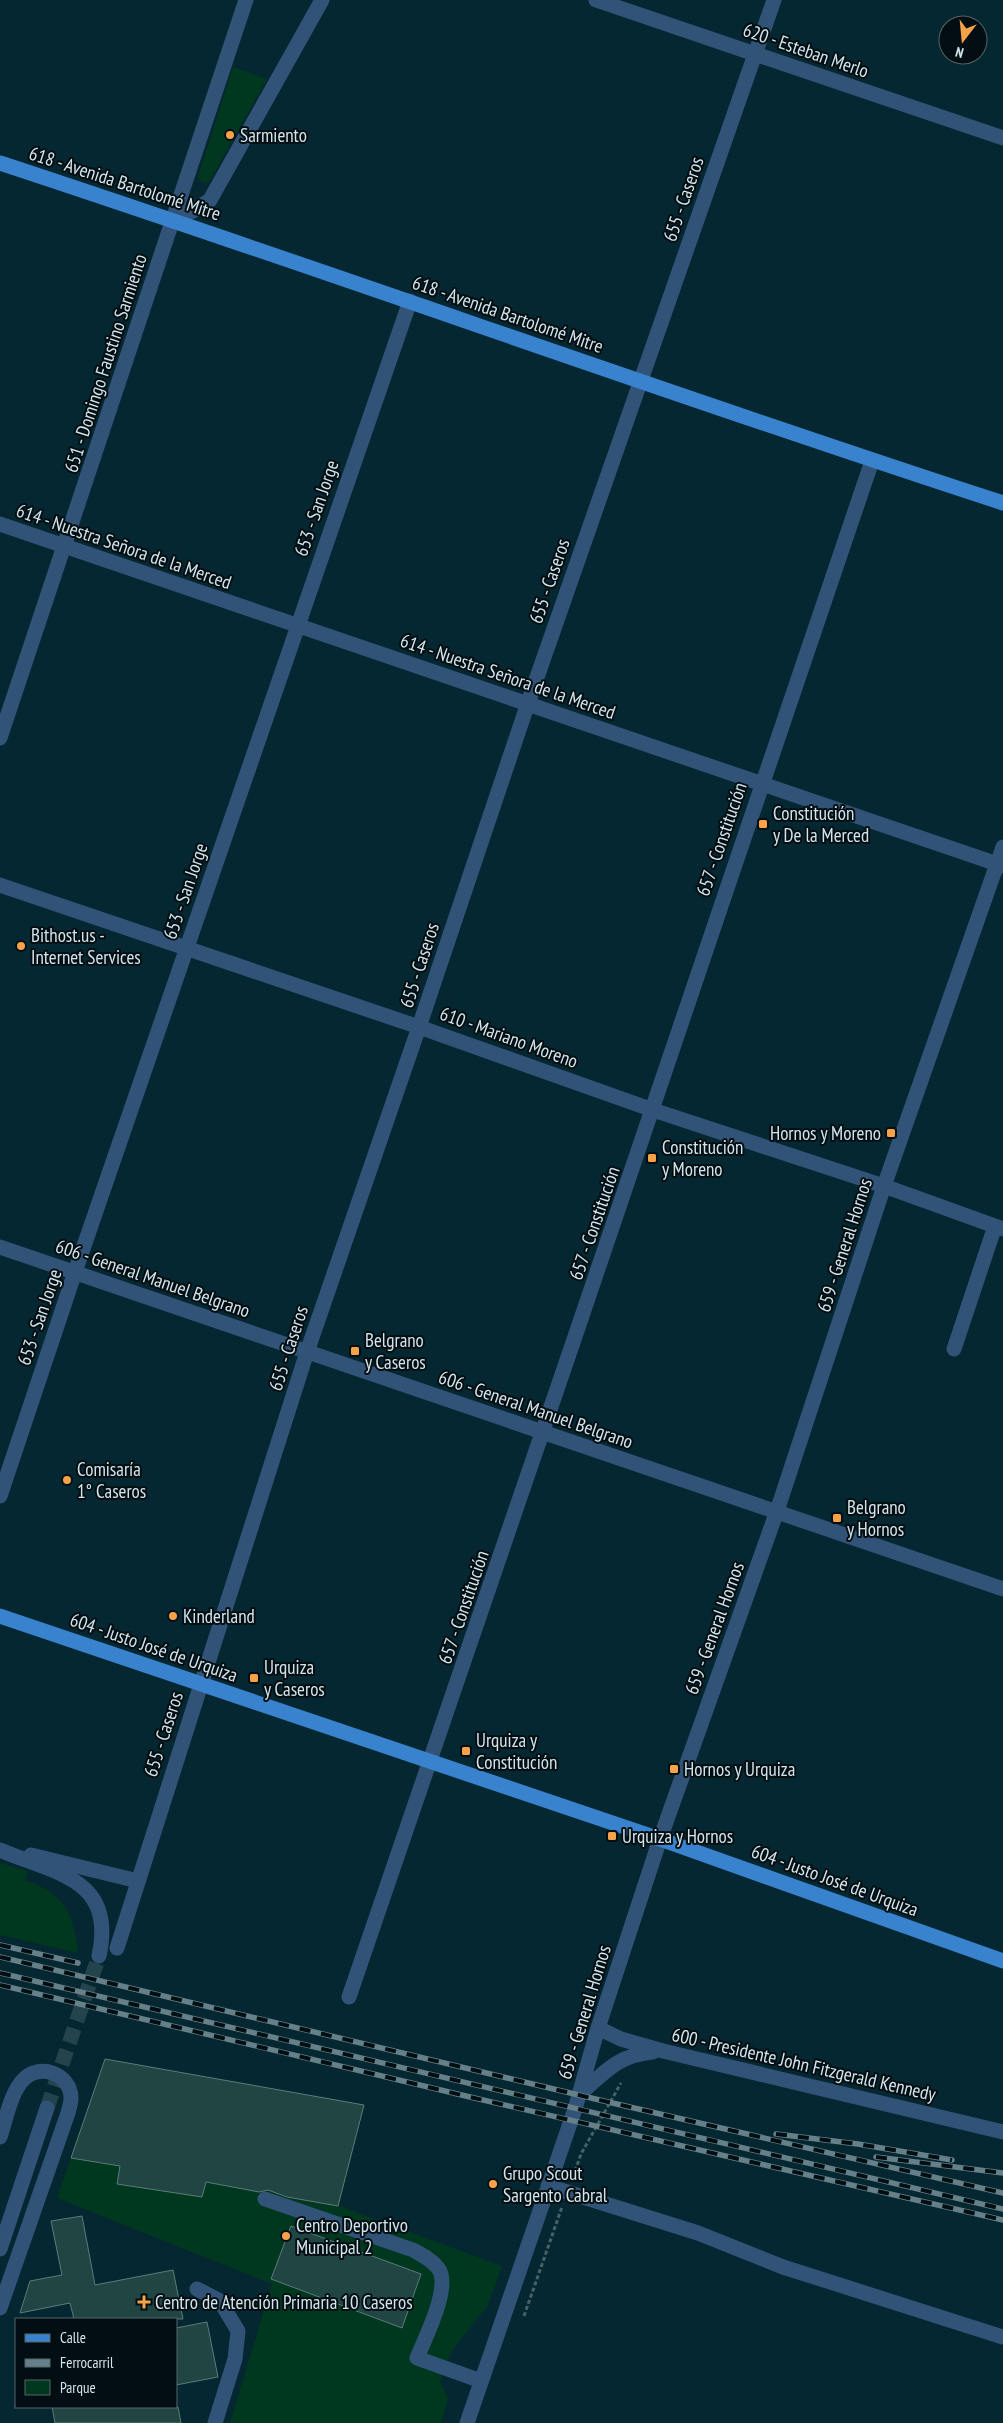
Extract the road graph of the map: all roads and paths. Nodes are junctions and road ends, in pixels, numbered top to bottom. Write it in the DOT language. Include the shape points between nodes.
graph roads {
  1 [pos="246,0"];
  2 [pos="322,0"];
  3 [pos="596,0"];
  4 [pos="774,0"];
  5 [pos="755,53"];
  6 [pos="1003,138"];
  7 [pos="0,163"];
  8 [pos="174,220"];
  9 [pos="410,301"];
  10 [pos="641,381"];
  11 [pos="872,461"];
  12 [pos="1003,503"];
  13 [pos="0,524"];
  14 [pos="65,547"];
  15 [pos="296,626"];
  16 [pos="528,703"];
  17 [pos="0,738"];
  18 [pos="761,784"];
  19 [pos="1003,847"];
  20 [pos="1000,865"];
  21 [pos="0,885"];
  22 [pos="186,949"];
  23 [pos="420,1027"];
  24 [pos="653,1110"];
  25 [pos="884,1186"];
  26 [pos="999,1228"];
  27 [pos="0,1247"];
  28 [pos="75,1272"];
  29 [pos="954,1349"];
  30 [pos="307,1352"];
  31 [pos="543,1433"];
  32 [pos="0,1496"];
  33 [pos="777,1511"];
  34 [pos="1003,1590"];
  35 [pos="0,1616"];
  36 [pos="200,1684"];
  37 [pos="430,1763"];
  38 [pos="660,1839"];
  39 [pos="0,1849"];
  40 [pos="138,1881"];
  41 [pos="117,1948"];
  42 [pos="100,1956"];
  43 [pos="1003,1961"];
  44 [pos="349,1997"];
  45 [pos="598,2028"];
  46 [pos="663,2051"];
  47 [pos="626,2078"];
  48 [pos="579,2095"];
  49 [pos="47,2108"];
  50 [pos="1003,2132"];
  51 [pos="0,2137"];
  52 [pos="548,2186"];
  53 [pos="567,2192"];
  54 [pos="265,2199"];
  55 [pos="0,2249"];
  56 [pos="197,2289"];
  57 [pos="0,2308"];
  58 [pos="522,2322"];
  59 [pos="1003,2337"];
  60 [pos="482,2381"];
  61 [pos="215,2423"];
  62 [pos="467,2423"];
  1 -- 8 [label="street, 651 - Domingo Faustino Sarmiento"];
  2 -- 8 [label="street" via="210,200"];
  3 -- 5 [label="street, 620 - Esteban Merlo"];
  4 -- 5 [label="street, 655 - Caseros"];
  5 -- 6 [label="street, 620 - Esteban Merlo"];
  5 -- 10 [label="street, 655 - Caseros"];
  7 -- 8 [label="main road, 618 - Avenida Bartolomé Mitre"];
  8 -- 9 [label="main road, 618 - Avenida Bartolomé Mitre"];
  8 -- 14 [label="street, 651 - Domingo Faustino Sarmiento"];
  9 -- 10 [label="main road, 618 - Avenida Bartolomé Mitre"];
  9 -- 15 [label="street, 653 - San Jorge"];
  10 -- 11 [label="main road, 618 - Avenida Bartolomé Mitre"];
  10 -- 16 [label="street, 655 - Caseros"];
  11 -- 12 [label="main road, 618 - Avenida Bartolomé Mitre"];
  11 -- 18 [label="street, 657 - Constitución"];
  13 -- 14 [label="street, 614 - Nuestra Señora de la Merced"];
  14 -- 15 [label="street, 614 - Nuestra Señora de la Merced"];
  14 -- 17 [label="street, 651 - Domingo Faustino Sarmiento"];
  15 -- 16 [label="street, 614 - Nuestra Señora de la Merced"];
  15 -- 22 [label="street, 653 - San Jorge"];
  16 -- 18 [label="street, 614 - Nuestra Señora de la Merced"];
  16 -- 23 [label="street, 655 - Caseros"];
  18 -- 20 [label="street, 614 - Nuestra Señora de la Merced"];
  18 -- 24 [label="street, 657 - Constitución"];
  19 -- 20 [label="street, 659 - General Hornos"];
  20 -- 25 [label="street, 659 - General Hornos"];
  21 -- 22 [label="street, 610 - Mariano Moreno"];
  22 -- 23 [label="street, 610 - Mariano Moreno"];
  22 -- 28 [label="street, 653 - San Jorge"];
  23 -- 24 [label="street, 610 - Mariano Moreno"];
  23 -- 30 [label="street, 655 - Caseros"];
  24 -- 25 [label="street, 610 - Mariano Moreno"];
  24 -- 31 [label="street, 657 - Constitución"];
  25 -- 26 [label="street, 610 - Mariano Moreno"];
  25 -- 33 [label="street, 659 - General Hornos"];
  26 -- 29 [label="street"];
  27 -- 28 [label="street, 606 - General Manuel Belgrano"];
  28 -- 30 [label="street, 606 - General Manuel Belgrano"];
  28 -- 32 [label="street, 653 - San Jorge"];
  30 -- 31 [label="street, 606 - General Manuel Belgrano"];
  30 -- 36 [label="street, 655 - Caseros"];
  31 -- 33 [label="street, 606 - General Manuel Belgrano"];
  31 -- 37 [label="street, 657 - Constitución"];
  33 -- 34 [label="street, 606 - General Manuel Belgrano"];
  33 -- 38 [label="street, 659 - General Hornos"];
  35 -- 36 [label="main road, 604 - Justo José de Urquiza"];
  36 -- 37 [label="main road, 604 - Justo José de Urquiza"];
  36 -- 40 [label="street, 655 - Caseros"];
  37 -- 38 [label="main road, 604 - Justo José de Urquiza"];
  37 -- 44 [label="street, 657 - Constitución"];
  38 -- 43 [label="main road, 604 - Justo José de Urquiza"];
  38 -- 45 [label="street, 659 - General Hornos"];
  39 -- 40 [label="street"];
  39 -- 42 [label="street" via="85,1887 93,1896 102,1924 104,1937"];
  40 -- 41 [label="street, 655 - Caseros"];
  45 -- 46 [label="street, 600 - Presidente John Fitzgerald Kennedy"];
  45 -- 48 [label="street, 659 - General Hornos"];
  46 -- 48 [label="street" via="634,2053 612,2065"];
  46 -- 50 [label="street, 600 - Presidente John Fitzgerald Kennedy"];
  47 -- 53 [label="path" via="608,2102 581,2154"];
  48 -- 52 [label="street, 659 - General Hornos"];
  49 -- 55 [label="street"];
  51 -- 57 [label="street" via="15,2092 29,2074 50,2071 61,2077 69,2087 68,2113"];
  52 -- 53 [label="street"];
  52 -- 60 [label="street, 659 - General Hornos"];
  53 -- 58 [label="path"];
  53 -- 59 [label="street" via="698,2233 783,2267"];
  54 -- 60 [label="street" via="413,2250 430,2260 443,2278 442,2291 417,2358"];
  56 -- 61 [label="street" via="220,2301 238,2332 235,2359"];
  60 -- 62 [label="street, 659 - General Hornos"];
}
